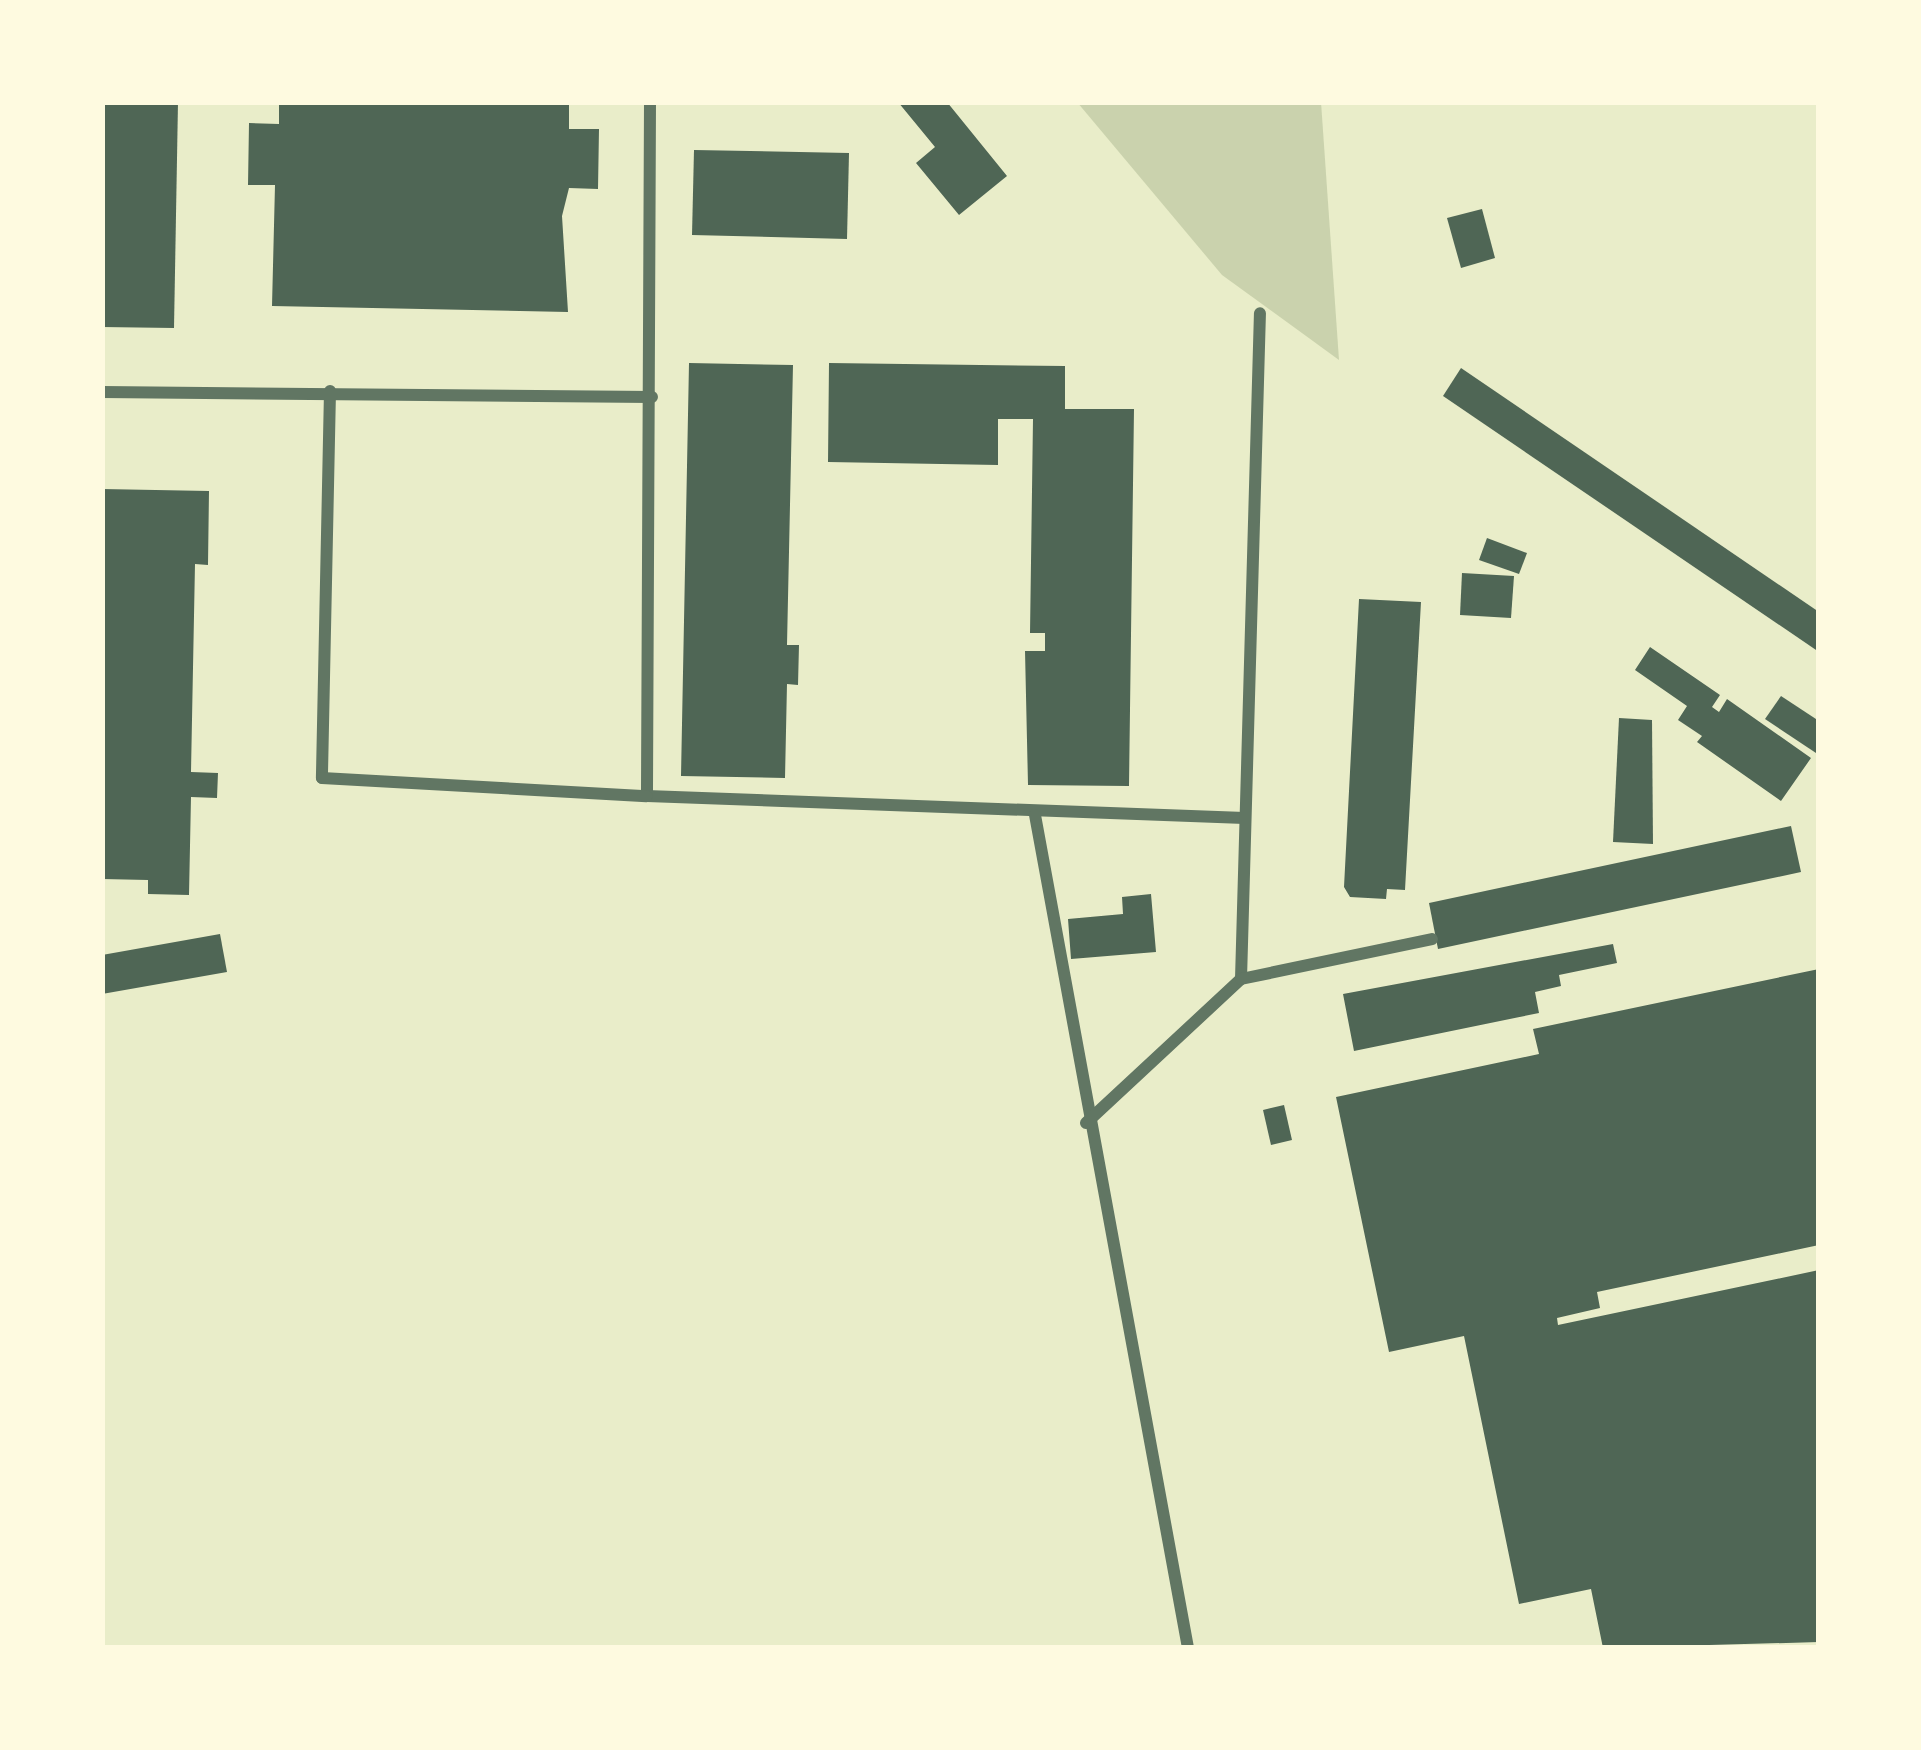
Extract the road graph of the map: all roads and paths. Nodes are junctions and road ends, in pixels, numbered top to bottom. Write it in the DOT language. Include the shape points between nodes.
graph roads {
  1 [pos="650,102"];
  2 [pos="1260,313"];
  3 [pos="330,391"];
  4 [pos="102,392"];
  5 [pos="652,397"];
  6 [pos="647,796"];
  7 [pos="1035,815"];
  8 [pos="1245,818"];
  9 [pos="1432,940"];
  10 [pos="1241,979"];
  11 [pos="1086,1123"];
  12 [pos="1188,1648"];
  1 -- 5 [label="street"];
  2 -- 8 [label="street"];
  3 -- 4 [label="street"];
  3 -- 5 [label="street"];
  3 -- 6 [label="street" via="322,778"];
  5 -- 6 [label="street"];
  6 -- 7 [label="street"];
  7 -- 8 [label="street"];
  7 -- 11 [label="street"];
  8 -- 10 [label="street"];
  9 -- 10 [label="street"];
  10 -- 11 [label="street"];
  11 -- 12 [label="street"];
}
